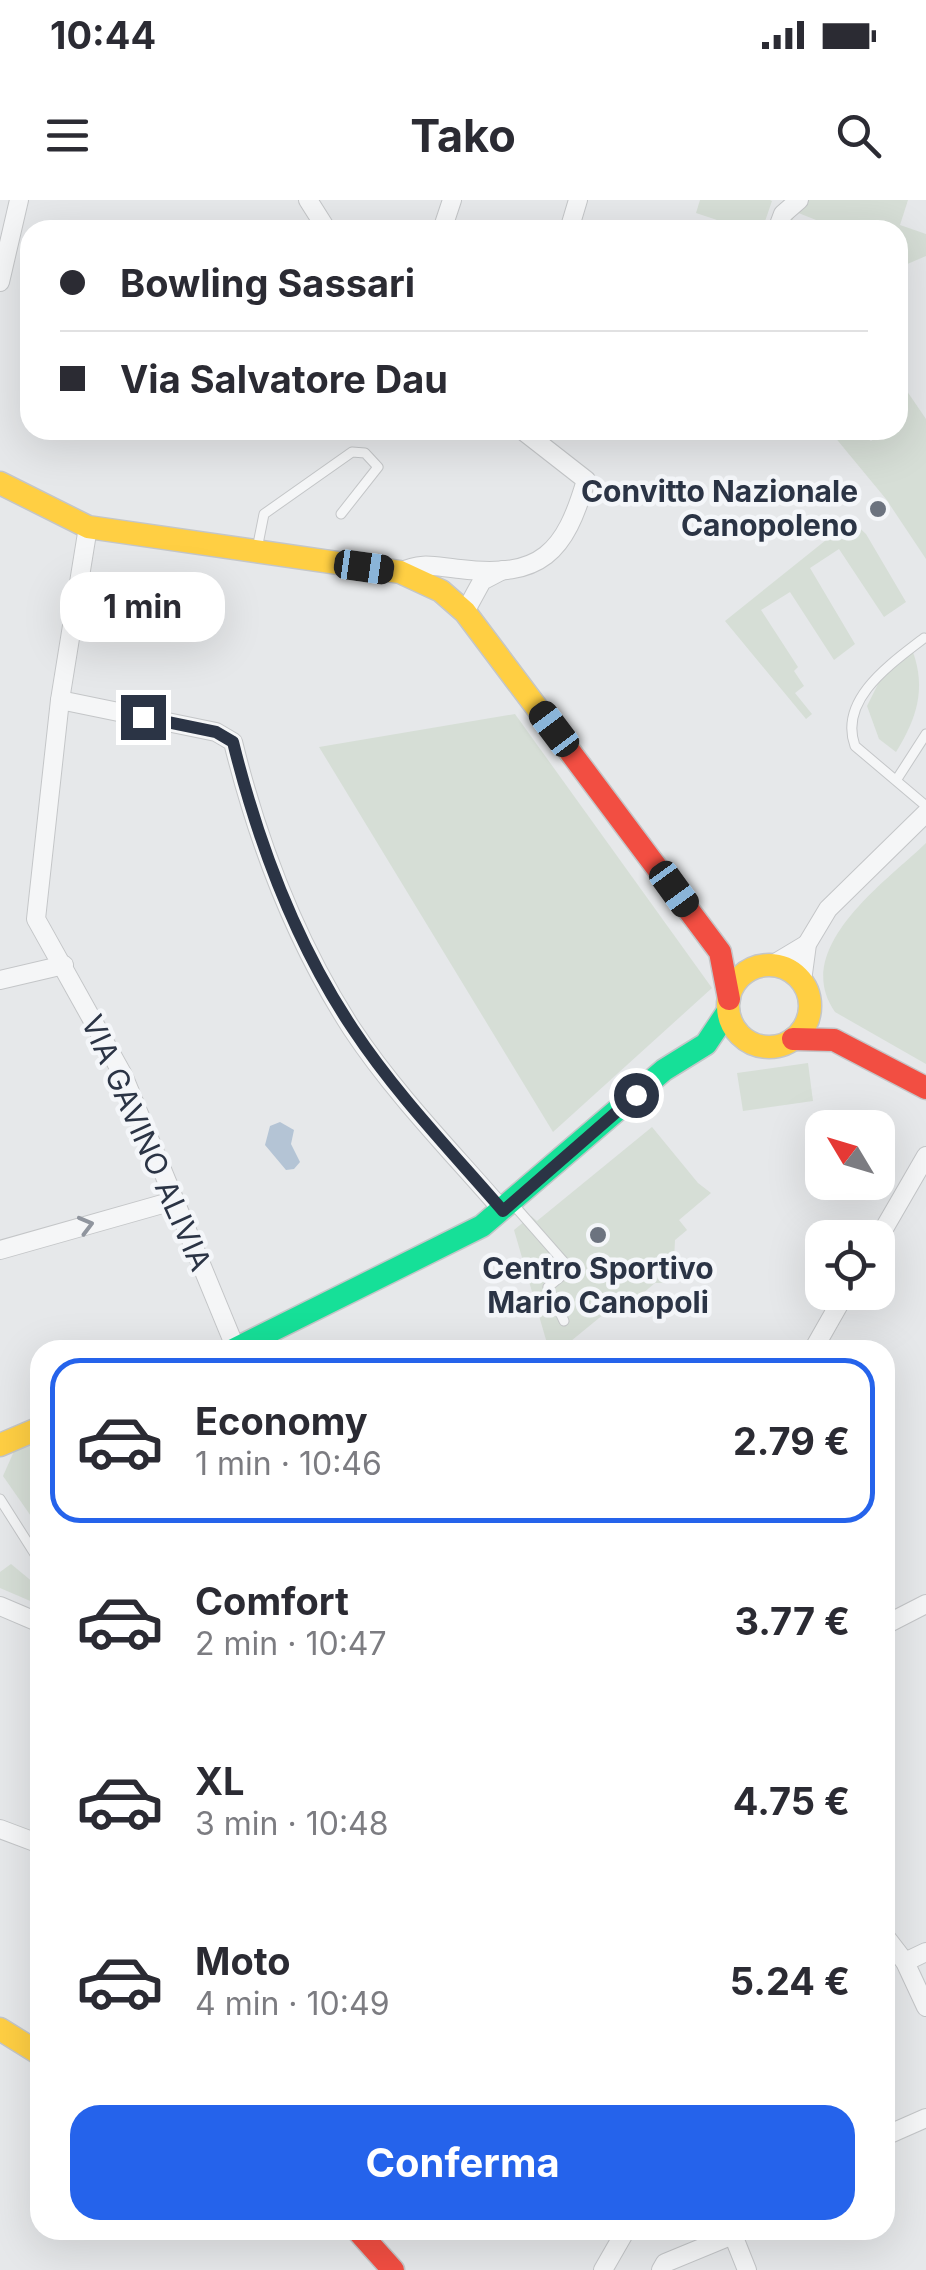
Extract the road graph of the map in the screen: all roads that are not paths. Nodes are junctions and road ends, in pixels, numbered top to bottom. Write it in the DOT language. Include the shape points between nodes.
graph roads {
  1 [pos="799,200"];
  2 [pos="15,203"];
  3 [pos="781,220"];
  4 [pos="0,282"];
  5 [pos="535,440"];
  6 [pos="0,483"];
  7 [pos="342,514"];
  8 [pos="88,528"];
  9 [pos="257,552"];
  10 [pos="510,567"];
  11 [pos="400,572"];
  12 [pos="465,612"];
  13 [pos="924,638"];
  14 [pos="60,700"];
  15 [pos="926,734"];
  16 [pos="897,779"];
  17 [pos="926,810"];
  18 [pos="807,944"];
  19 [pos="720,952"];
  20 [pos="64,965"];
  21 [pos="764,966"];
  22 [pos="0,980"];
  23 [pos="802,981"];
  24 [pos="728,1005"];
  25 [pos="810,1008"];
  26 [pos="793,1039"];
  27 [pos="834,1040"];
  28 [pos="750,1042"];
  29 [pos="706,1044"];
  30 [pos="926,1088"];
  31 [pos="926,1156"];
  32 [pos="173,1201"];
  33 [pos="508,1207"];
  34 [pos="889,1220"];
  35 [pos="0,1250"];
  36 [pos="836,1310"];
  37 [pos="564,1322"];
  38 [pos="230,1340"];
  39 [pos="251,1340"];
  40 [pos="819,1340"];
  41 [pos="30,1432"];
  42 [pos="0,1444"];
  43 [pos="0,1499"];
  44 [pos="30,1546"];
  45 [pos="926,1604"];
  46 [pos="0,1606"];
  47 [pos="30,1620"];
  48 [pos="895,1620"];
  49 [pos="0,1830"];
  50 [pos="30,1840"];
  51 [pos="895,1949"];
  52 [pos="926,1952"];
  53 [pos="905,1962"];
  54 [pos="926,2007"];
  55 [pos="0,2028"];
  56 [pos="30,2045"];
  57 [pos="926,2118"];
  58 [pos="895,2132"];
  59 [pos="366,2240"];
  60 [pos="620,2240"];
  61 [pos="721,2240"];
  62 [pos="735,2240"];
  63 [pos="393,2270"];
  64 [pos="603,2270"];
  65 [pos="660,2270"];
  66 [pos="748,2270"];
  1 -- 3 [label="street"];
  2 -- 4 [label="street"];
  5 -- 10 [label="street" via="586,480 563,543 544,560"];
  6 -- 8 [label="main road"];
  7 -- 9 [label="lane" via="378,467 366,453 352,452 264,514"];
  8 -- 9 [label="main road"];
  8 -- 14 [label="street, VIA GAVINO ALIVIA"];
  9 -- 11 [label="main road"];
  10 -- 11 [label="street" via="472,570 420,562"];
  10 -- 12 [label="street" via="482,581"];
  11 -- 12 [label="main road" via="442,590"];
  12 -- 19 [label="main road"];
  13 -- 16 [label="lane" via="874,680 857,704 850,733 855,746"];
  14 -- 20 [label="street, VIA GAVINO ALIVIA" via="36,919"];
  14 -- 33 [label="street" via="216,732 233,742 252,821 284,903 352,1028"];
  15 -- 16 [label="lane"];
  16 -- 17 [label="lane"];
  17 -- 18 [label="street" via="828,910"];
  18 -- 21 [label="street"];
  18 -- 23 [label="street"];
  19 -- 21 [label="main road"];
  19 -- 24 [label="main road"];
  20 -- 22 [label="street"];
  20 -- 32 [label="street, VIA GAVINO ALIVIA" via="122,1075"];
  21 -- 23 [label="main road" via="790,970"];
  21 -- 24 [label="main road" via="741,976"];
  23 -- 25 [label="main road"];
  24 -- 28 [label="main road" via="732,1024"];
  24 -- 29 [label="main road"];
  25 -- 26 [label="main road" via="806,1026"];
  25 -- 27 [label="main road"];
  26 -- 27 [label="main road"];
  26 -- 28 [label="main road" via="774,1047"];
  27 -- 30 [label="main road"];
  28 -- 29 [label="main road"];
  29 -- 33 [label="main road" via="664,1070"];
  31 -- 34 [label="street"];
  35 -- 32 [label="street, one-way"];
  32 -- 38 [label="street, VIA GAVINO ALIVIA"];
  33 -- 37 [label="lane" via="570,1269 548,1287"];
  33 -- 39 [label="main road"];
  36 -- 40 [label="street"];
  41 -- 42 [label="main road"];
  43 -- 44 [label="lane"];
  45 -- 48 [label="street"];
  46 -- 47 [label="street"];
  49 -- 50 [label="street"];
  51 -- 53 [label="street"];
  52 -- 53 [label="street"];
  53 -- 54 [label="street"];
  55 -- 56 [label="main road"];
  57 -- 58 [label="street"];
  59 -- 63 [label="main road"];
  60 -- 64 [label="street"];
  61 -- 65 [label="street"];
  62 -- 66 [label="street"];
}
